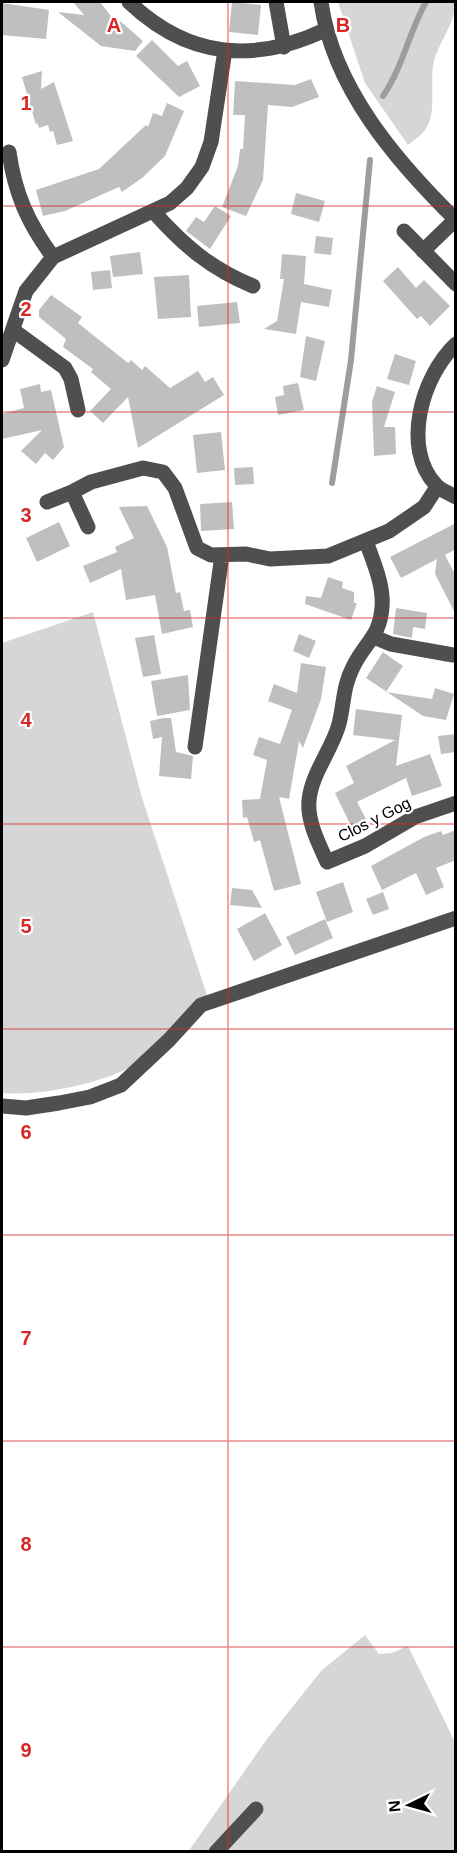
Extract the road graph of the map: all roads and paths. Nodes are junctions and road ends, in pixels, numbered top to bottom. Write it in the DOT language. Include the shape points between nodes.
graph roads {
  1 [pos="129,2"];
  2 [pos="276,2"];
  3 [pos="321,2"];
  4 [pos="325,30"];
  5 [pos="284,47"];
  6 [pos="225,50"];
  7 [pos="9,152"];
  8 [pos="7,169"];
  9 [pos="153,211"];
  10 [pos="454,219"];
  11 [pos="404,231"];
  12 [pos="423,252"];
  13 [pos="53,257"];
  14 [pos="456,284"];
  15 [pos="253,286"];
  16 [pos="13,330"];
  17 [pos="456,344"];
  18 [pos="2,360"];
  19 [pos="78,410"];
  20 [pos="437,487"];
  21 [pos="72,492"];
  22 [pos="456,497"];
  23 [pos="47,502"];
  24 [pos="88,527"];
  25 [pos="366,541"];
  26 [pos="222,555"];
  27 [pos="374,636"];
  28 [pos="453,655"];
  29 [pos="195,747"];
  30 [pos="456,803"];
  31 [pos="456,918"];
  32 [pos="2,1106"];
  33 [pos="256,1809"];
  34 [pos="216,1851"];
  1 -- 6 [label="street" via="187,40"];
  2 -- 5 [label="street"];
  3 -- 4 [label="street"];
  4 -- 5 [label="street"];
  4 -- 10 [label="street" via="361,104 393,155"];
  5 -- 6 [label="street" via="257,53"];
  6 -- 9 [label="street" via="217,116 202,167 188,188"];
  7 -- 8 [label="street"];
  8 -- 13 [label="street" via="33,230"];
  9 -- 13 [label="street"];
  9 -- 15 [label="street" via="206,263"];
  10 -- 12 [label="street"];
  11 -- 12 [label="street"];
  12 -- 14 [label="street"];
  13 -- 16 [label="street" via="26,291"];
  16 -- 18 [label="street"];
  16 -- 19 [label="street" via="65,368"];
  17 -- 20 [label="street" via="437,369 419,418 419,454"];
  20 -- 22 [label="street"];
  20 -- 25 [label="street" via="424,507 389,531"];
  21 -- 23 [label="street"];
  21 -- 24 [label="street"];
  21 -- 26 [label="street" via="91,482 143,468 163,472 175,488 197,548"];
  25 -- 26 [label="street" via="328,556 270,559"];
  25 -- 27 [label="street, Clos y Gog" via="383,604"];
  26 -- 29 [label="street"];
  27 -- 28 [label="street" via="391,644"];
  27 -- 30 [label="street, Clos y Gog" via="344,687 339,724 309,801 317,839 327,862 365,846 415,817"];
  31 -- 32 [label="street" via="201,1005 122,1085 59,1103 26,1108"];
  33 -- 34 [label="street"];
}
